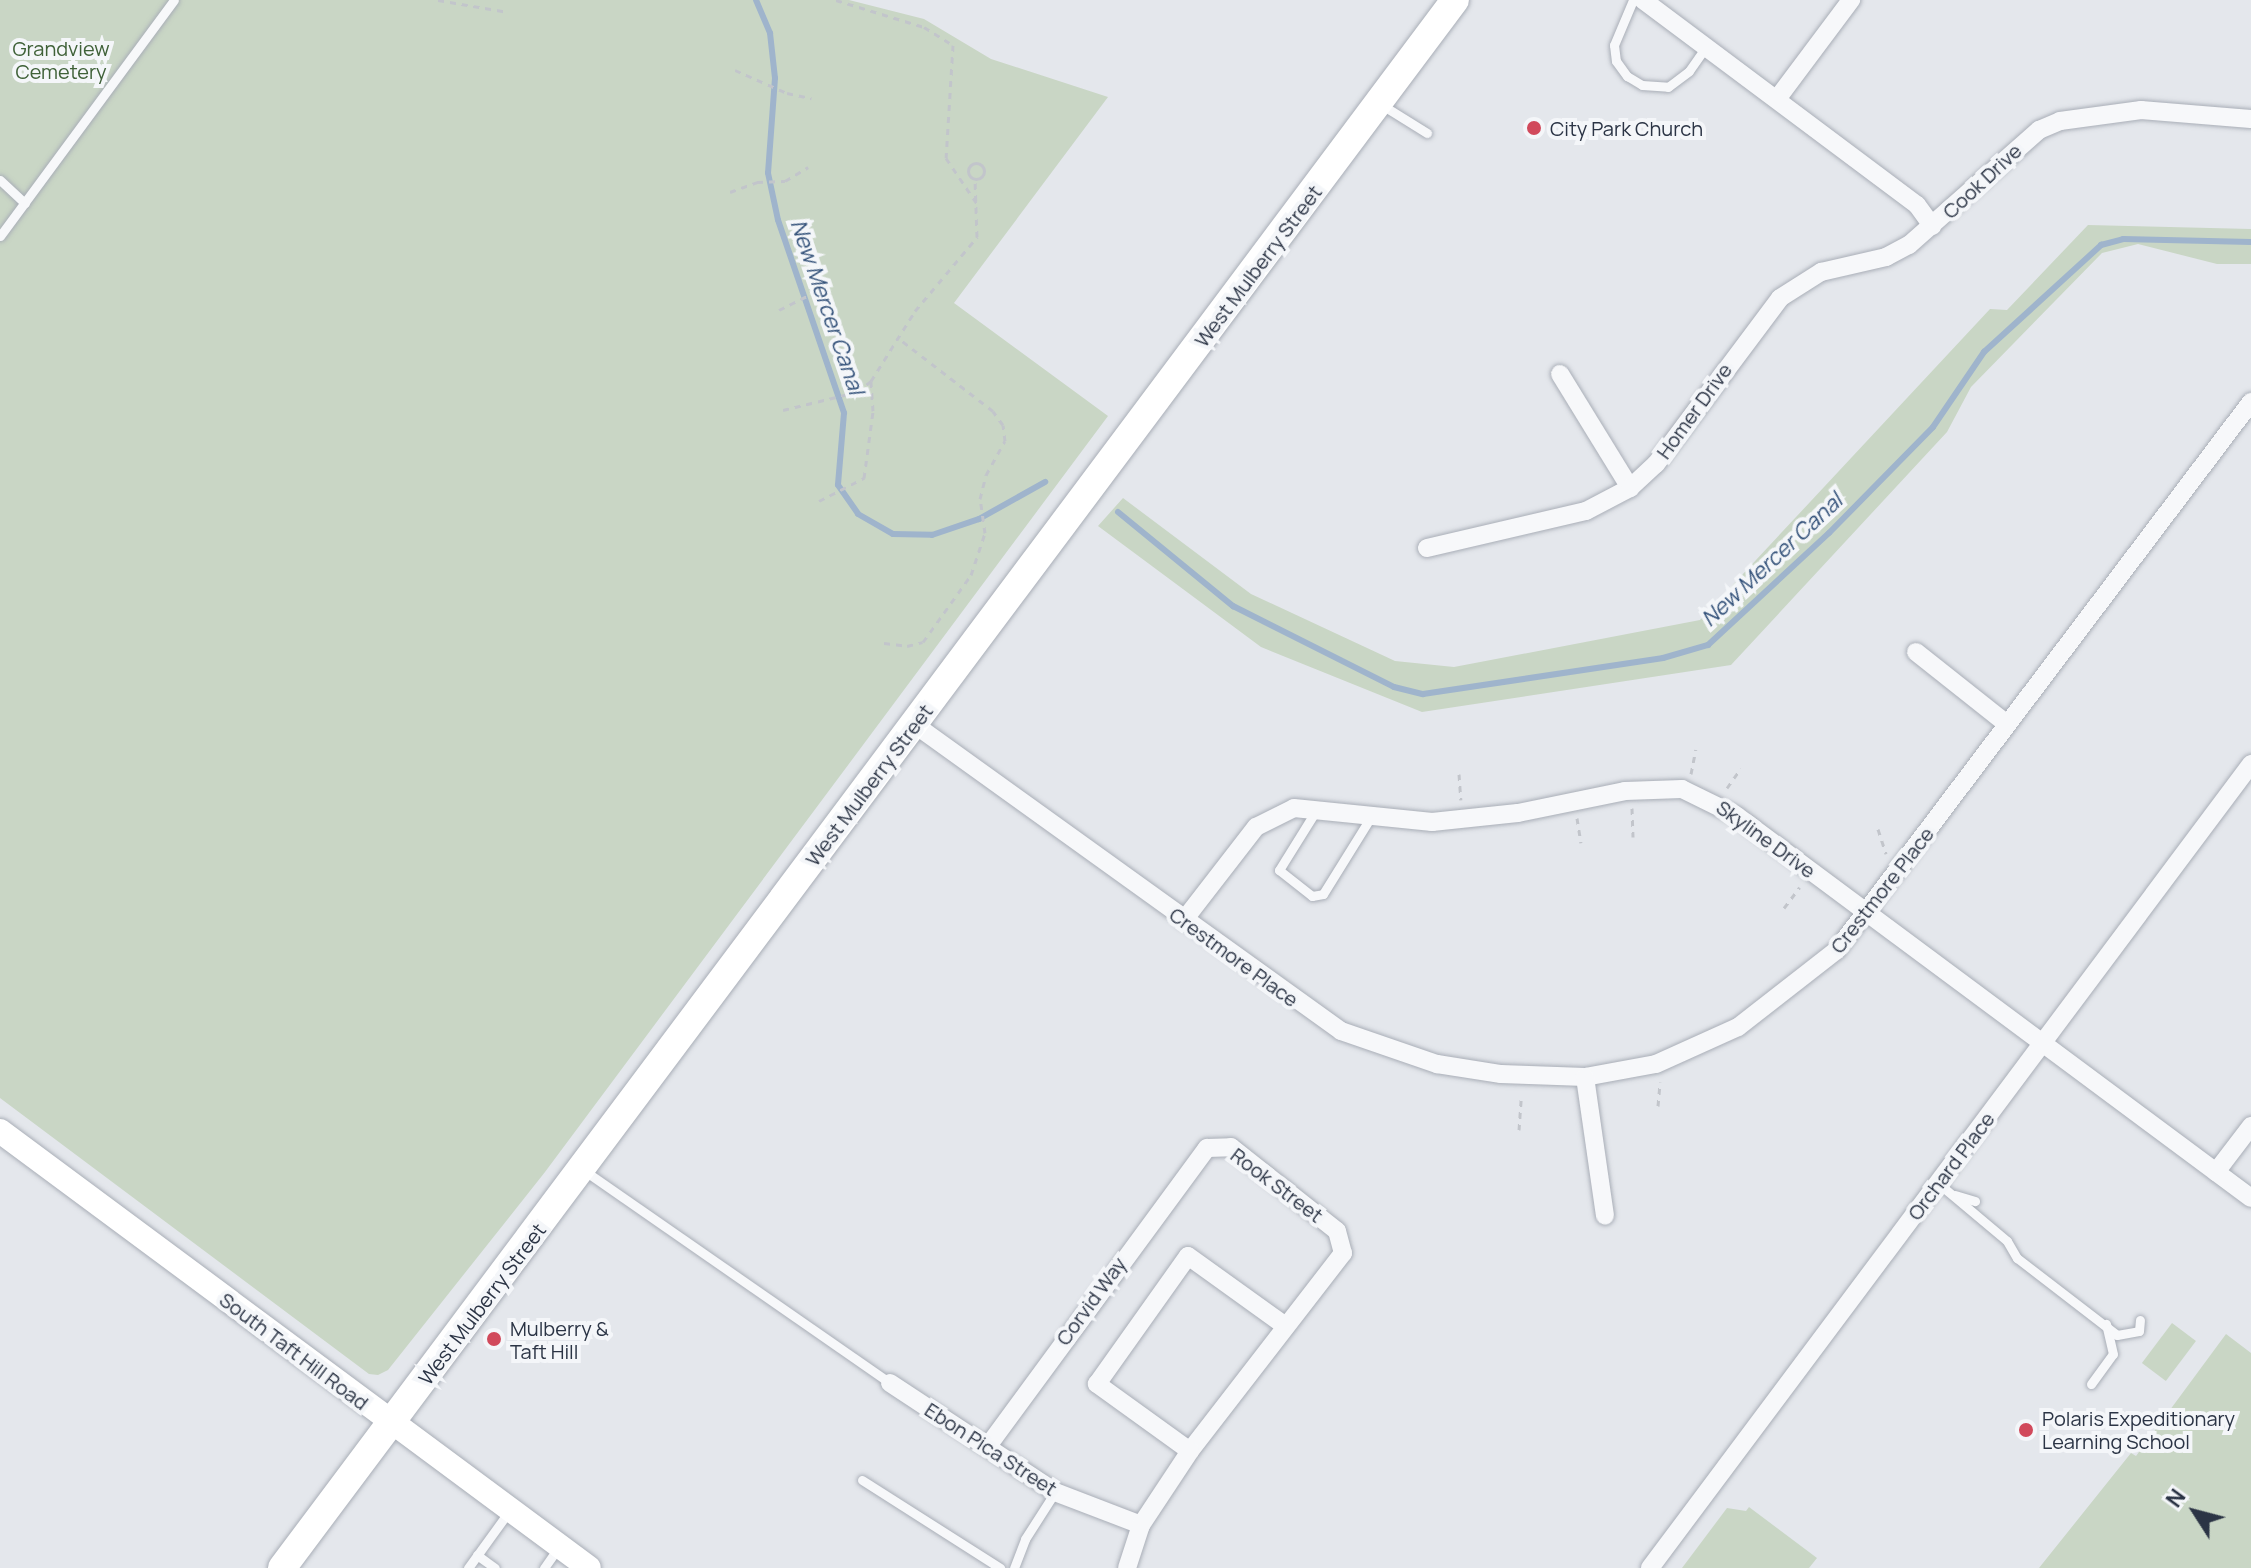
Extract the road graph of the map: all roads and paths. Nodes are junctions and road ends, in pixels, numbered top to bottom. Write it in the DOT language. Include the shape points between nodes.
graph roads {
  1 [pos="174,0"];
  2 [pos="438,0"];
  3 [pos="836,0"];
  4 [pos="1455,0"];
  5 [pos="1633,0"];
  6 [pos="1643,0"];
  7 [pos="1851,0"];
  8 [pos="508,12"];
  9 [pos="1706,47"];
  10 [pos="735,70"];
  11 [pos="811,98"];
  12 [pos="1777,99"];
  13 [pos="1379,103"];
  14 [pos="2251,119"];
  15 [pos="1427,133"];
  16 [pos="808,167"];
  17 [pos="975,179"];
  18 [pos="0,180"];
  19 [pos="730,192"];
  20 [pos="25,203"];
  21 [pos="980,208"];
  22 [pos="1932,226"];
  23 [pos="0,236"];
  24 [pos="823,288"];
  25 [pos="779,310"];
  26 [pos="897,337"];
  27 [pos="1560,374"];
  28 [pos="871,381"];
  29 [pos="2251,402"];
  30 [pos="783,410"];
  31 [pos="1630,488"];
  32 [pos="819,501"];
  33 [pos="1427,548"];
  34 [pos="884,643"];
  35 [pos="1916,652"];
  36 [pos="914,724"];
  37 [pos="2007,724"];
  38 [pos="1696,749"];
  39 [pos="2251,764"];
  40 [pos="1741,768"];
  41 [pos="1459,774"];
  42 [pos="1691,774"];
  43 [pos="1727,788"];
  44 [pos="1461,800"];
  45 [pos="1632,808"];
  46 [pos="1317,809"];
  47 [pos="1372,815"];
  48 [pos="1577,818"];
  49 [pos="1878,829"];
  50 [pos="1633,837"];
  51 [pos="1581,843"];
  52 [pos="1886,858"];
  53 [pos="1800,887"];
  54 [pos="1784,908"];
  55 [pos="1869,913"];
  56 [pos="1184,920"];
  57 [pos="2043,1043"];
  58 [pos="1585,1077"];
  59 [pos="1659,1079"];
  60 [pos="1521,1098"];
  61 [pos="1658,1106"];
  62 [pos="2251,1126"];
  63 [pos="1519,1130"];
  64 [pos="0,1131"];
  65 [pos="1195,1157"];
  66 [pos="582,1169"];
  67 [pos="2216,1172"];
  68 [pos="1938,1183"];
  69 [pos="1955,1195"];
  70 [pos="2251,1198"];
  71 [pos="1975,1201"];
  72 [pos="1605,1216"];
  73 [pos="2140,1320"];
  74 [pos="2106,1324"];
  75 [pos="1284,1325"];
  76 [pos="890,1383"];
  77 [pos="2091,1384"];
  78 [pos="392,1424"];
  79 [pos="988,1446"];
  80 [pos="1190,1451"];
  81 [pos="862,1480"];
  82 [pos="1055,1492"];
  83 [pos="510,1510"];
  84 [pos="1141,1525"];
  85 [pos="560,1546"];
  86 [pos="477,1555"];
  87 [pos="491,1567"];
  88 [pos="587,1567"];
  89 [pos="282,1568"];
  90 [pos="468,1568"];
  91 [pos="544,1568"];
  92 [pos="1000,1568"];
  93 [pos="1014,1568"];
  94 [pos="1127,1568"];
  95 [pos="1650,1568"];
  1 -- 20 [label="lane"];
  2 -- 8 [label="path"];
  3 -- 21 [label="path" via="924,27 953,45 946,158"];
  4 -- 13 [label="main road, West Mulberry Street"];
  5 -- 9 [label="lane" via="1614,45 1616,61 1627,76 1642,85 1668,87 1689,71"];
  6 -- 9 [label="street, Cook Drive"];
  7 -- 12 [label="street"];
  9 -- 12 [label="street, Cook Drive"];
  10 -- 11 [label="path"];
  12 -- 22 [label="street, Cook Drive" via="1917,205"];
  13 -- 15 [label="lane"];
  13 -- 36 [label="main road, West Mulberry Street"];
  14 -- 22 [label="street, Cook Drive" via="2141,110 2060,121 2014,148"];
  16 -- 19 [label="path" via="785,181 757,182"];
  17 -- 17 [label="path" via="984,172 977,162 967,169"];
  17 -- 21 [label="path"];
  18 -- 20 [label="lane"];
  20 -- 23 [label="lane"];
  21 -- 26 [label="path" via="971,247"];
  22 -- 31 [label="street, Homer Drive" via="1886,257 1821,272 1780,298 1656,464"];
  24 -- 25 [label="path"];
  26 -- 28 [label="path"];
  26 -- 34 [label="path" via="993,411 1003,425 1005,441 986,475 980,499 985,533 971,575 923,642"];
  27 -- 31 [label="street"];
  28 -- 30 [label="path" via="857,392"];
  28 -- 32 [label="path" via="870,452 864,478"];
  29 -- 37 [label="street, Crestmore Place"];
  31 -- 33 [label="street, Homer Drive" via="1586,511"];
  35 -- 37 [label="street"];
  36 -- 56 [label="street, Crestmore Place"];
  36 -- 66 [label="main road, West Mulberry Street"];
  37 -- 55 [label="street, Crestmore Place"];
  38 -- 42 [label="path"];
  39 -- 57 [label="street, Orchard Place"];
  40 -- 43 [label="path"];
  41 -- 44 [label="path"];
  45 -- 50 [label="path"];
  46 -- 47 [label="street, Skyline Drive"];
  46 -- 47 [label="lane" via="1279,870 1312,896 1323,894"];
  46 -- 56 [label="street, Skyline Drive" via="1284,811 1256,827"];
  47 -- 55 [label="street, Skyline Drive" via="1432,822 1475,819 1625,791 1682,789 1737,816"];
  48 -- 51 [label="path"];
  49 -- 52 [label="path"];
  53 -- 54 [label="path"];
  55 -- 57 [label="street, Skyline Drive"];
  55 -- 58 [label="street, Crestmore Place" via="1809,975 1738,1027 1656,1064"];
  56 -- 58 [label="street, Crestmore Place" via="1330,1024 1388,1051 1501,1074"];
  57 -- 67 [label="street, Skyline Drive"];
  57 -- 68 [label="street, Orchard Place"];
  58 -- 72 [label="street"];
  59 -- 61 [label="path"];
  60 -- 63 [label="path"];
  62 -- 67 [label="street"];
  64 -- 78 [label="main road, South Taft Hill Road"];
  65 -- 75 [label="street, Rook Street" via="1207,1148 1231,1147 1337,1231 1343,1253"];
  65 -- 79 [label="street, Corvid Way"];
  66 -- 76 [label="lane"];
  66 -- 78 [label="main road, West Mulberry Street"];
  67 -- 70 [label="street, Skyline Drive"];
  68 -- 69 [label="lane"];
  68 -- 95 [label="street, Orchard Place"];
  69 -- 71 [label="lane"];
  69 -- 74 [label="lane" via="1966,1211 2007,1241 2017,1258"];
  73 -- 74 [label="lane" via="2139,1331 2127,1337"];
  74 -- 77 [label="lane" via="2113,1354"];
  75 -- 80 [label="street"];
  75 -- 80 [label="street" via="1188,1256 1097,1384"];
  76 -- 79 [label="street, Ebon Pica Street"];
  78 -- 83 [label="main road, South Taft Hill Road"];
  78 -- 89 [label="main road, West Mulberry Street"];
  79 -- 82 [label="street, Ebon Pica Street"];
  80 -- 84 [label="street"];
  81 -- 92 [label="lane"];
  82 -- 84 [label="street, Ebon Pica Street"];
  82 -- 93 [label="lane" via="1025,1539"];
  83 -- 85 [label="main road, South Taft Hill Road"];
  83 -- 86 [label="lane"];
  84 -- 94 [label="street"];
  85 -- 88 [label="main road, South Taft Hill Road"];
  85 -- 91 [label="lane"];
  86 -- 87 [label="lane"];
  86 -- 90 [label="lane"];
}
